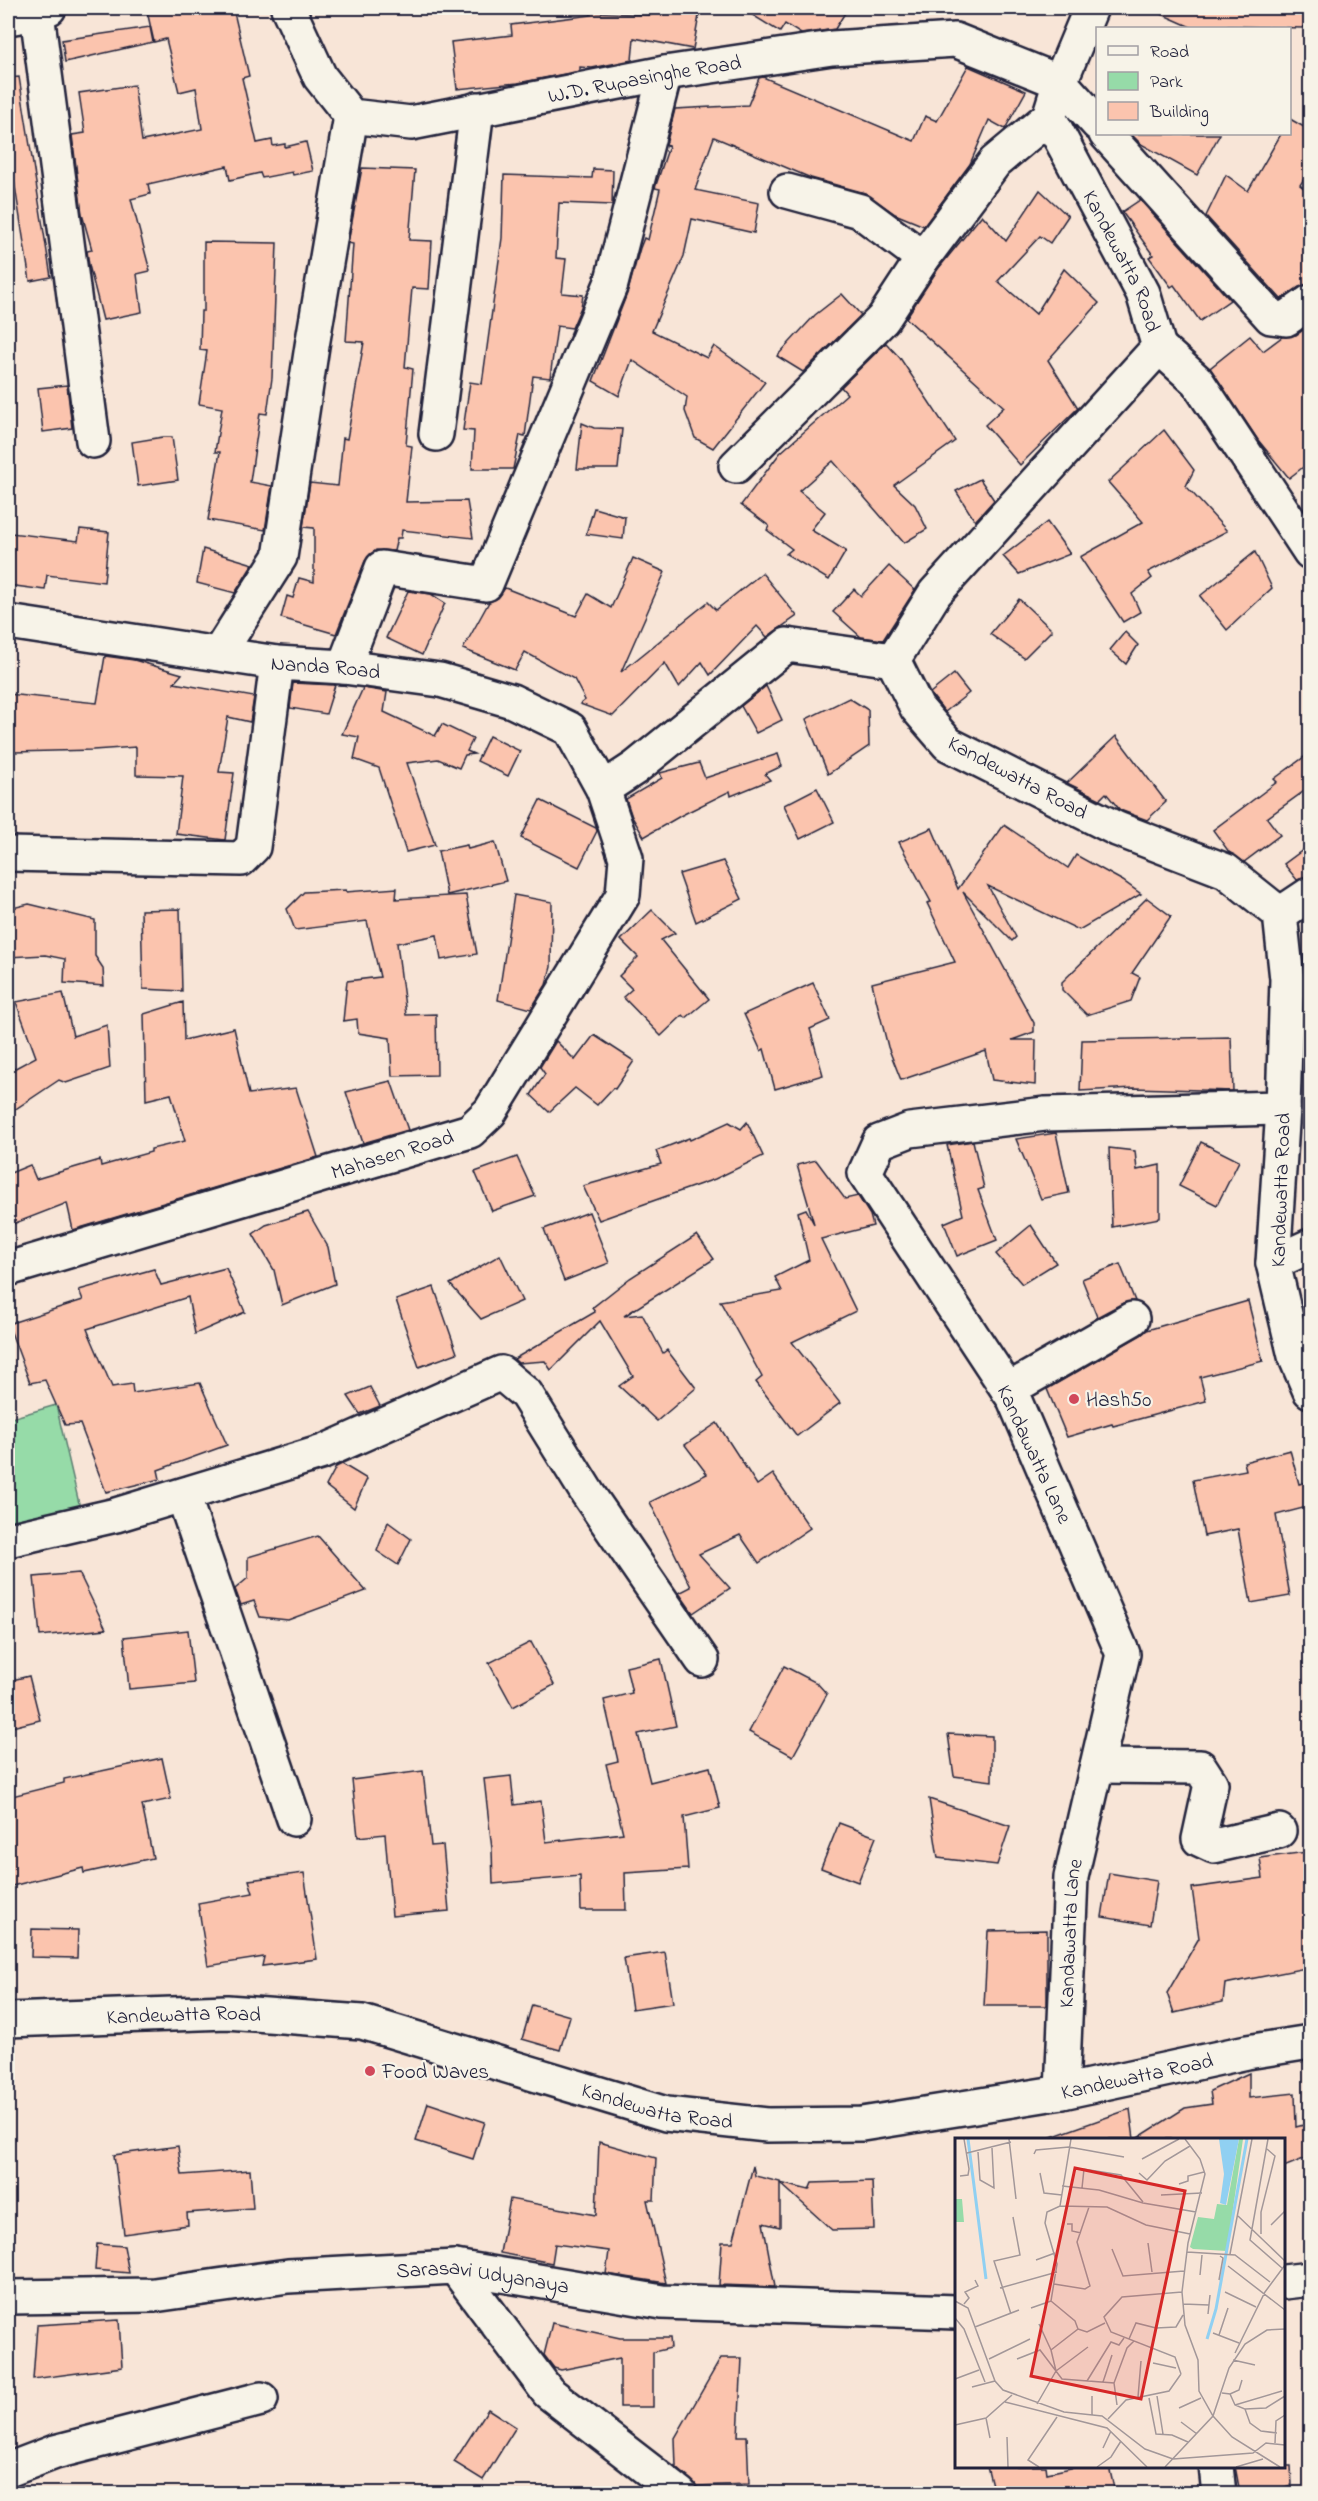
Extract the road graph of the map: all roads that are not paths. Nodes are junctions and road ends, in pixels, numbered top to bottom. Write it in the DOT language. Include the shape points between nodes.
graph roads {
  1 [pos="288,8"];
  2 [pos="1091,8"];
  3 [pos="31,13"];
  4 [pos="665,73"];
  5 [pos="1060,82"];
  6 [pos="477,109"];
  7 [pos="351,116"];
  8 [pos="1049,117"];
  9 [pos="1096,122"];
  10 [pos="1107,135"];
  11 [pos="787,191"];
  12 [pos="923,258"];
  13 [pos="1311,302"];
  14 [pos="1160,347"];
  15 [pos="435,434"];
  16 [pos="93,441"];
  17 [pos="736,466"];
  18 [pos="1311,552"];
  19 [pos="8,622"];
  20 [pos="219,653"];
  21 [pos="893,660"];
  22 [pos="277,663"];
  23 [pos="344,667"];
  24 [pos="603,789"];
  25 [pos="8,854"];
  26 [pos="626,858"];
  27 [pos="1311,894"];
  28 [pos="1280,914"];
  29 [pos="1283,1108"];
  30 [pos="1311,1246"];
  31 [pos="1273,1263"];
  32 [pos="8,1269"];
  33 [pos="1132,1318"];
  34 [pos="1008,1390"];
  35 [pos="1311,1391"];
  36 [pos="183,1495"];
  37 [pos="8,1540"];
  38 [pos="702,1660"];
  39 [pos="1097,1766"];
  40 [pos="294,1819"];
  41 [pos="1279,1831"];
  42 [pos="8,2020"];
  43 [pos="1311,2042"];
  44 [pos="1062,2092"];
  45 [pos="455,2267"];
  46 [pos="1311,2279"];
  47 [pos="1285,2282"];
  48 [pos="8,2297"];
  49 [pos="955,2312"];
  50 [pos="261,2399"];
  51 [pos="1216,2468"];
  52 [pos="8,2470"];
  53 [pos="680,2493"];
  54 [pos="1219,2493"];
  1 -- 7 [label="street" via="320,77"];
  2 -- 5 [label="street"];
  3 -- 16 [label="street"];
  4 -- 5 [label="street, W.D. Rupasinghe Road" via="832,48 955,40"];
  4 -- 6 [label="street, W.D. Rupasinghe Road"];
  4 -- 23 [label="street" via="611,284 486,584 382,568"];
  5 -- 8 [label="street"];
  5 -- 9 [label="street"];
  6 -- 7 [label="street, W.D. Rupasinghe Road" via="411,123"];
  6 -- 15 [label="street"];
  7 -- 20 [label="street" via="280,557"];
  8 -- 12 [label="street" via="995,162"];
  8 -- 14 [label="street, Kandewatta Road" via="1143,293"];
  10 -- 13 [label="street" via="1271,317 1286,319"];
  11 -- 12 [label="street" via="860,211"];
  12 -- 17 [label="street" via="883,320"];
  14 -- 18 [label="street" via="1197,381"];
  14 -- 21 [label="street, Kandewatta Road" via="935,593"];
  19 -- 20 [label="street, Nanda Road"];
  20 -- 22 [label="street, Nanda Road"];
  21 -- 24 [label="street" via="788,645 635,768"];
  21 -- 28 [label="street, Kandewatta Road" via="917,708 948,744 1117,829 1226,871"];
  22 -- 23 [label="street, Nanda Road"];
  22 -- 25 [label="street" via="253,847 241,860"];
  23 -- 24 [label="street, Nanda Road" via="440,680 512,701 570,729"];
  24 -- 26 [label="street, Nanda Road"];
  26 -- 32 [label="street, Mahasen Road" via="623,895 490,1112 470,1131"];
  27 -- 28 [label="street"];
  28 -- 29 [label="street, Kandewatta Road" via="1287,980"];
  29 -- 31 [label="street, Kandewatta Road"];
  29 -- 34 [label="street, Kandawatta Lane" via="1045,1114 910,1130 879,1142 865,1173"];
  30 -- 31 [label="street"];
  31 -- 35 [label="street, Kandewatta Road" via="1295,1356"];
  33 -- 34 [label="street"];
  34 -- 39 [label="street, Kandawatta Lane" via="1123,1654"];
  36 -- 37 [label="street"];
  36 -- 38 [label="street" via="323,1452 501,1372 526,1394 588,1494"];
  36 -- 40 [label="street"];
  39 -- 41 [label="street" via="1200,1767 1211,1784 1199,1839 1214,1846"];
  39 -- 44 [label="street, Kandawatta Lane" via="1071,1877"];
  42 -- 44 [label="street, Kandewatta Road" via="227,2012 362,2022 666,2114 767,2124 862,2124"];
  43 -- 44 [label="street, Kandewatta Road"];
  45 -- 48 [label="street, Sarasavi Udyanaya" via="288,2276 154,2295"];
  45 -- 49 [label="street, Sarasavi Udyanaya" via="662,2302"];
  45 -- 53 [label="street" via="548,2392"];
  46 -- 47 [label="street"];
  50 -- 52 [label="street" via="55,2452"];
  51 -- 54 [label="street"];
}
